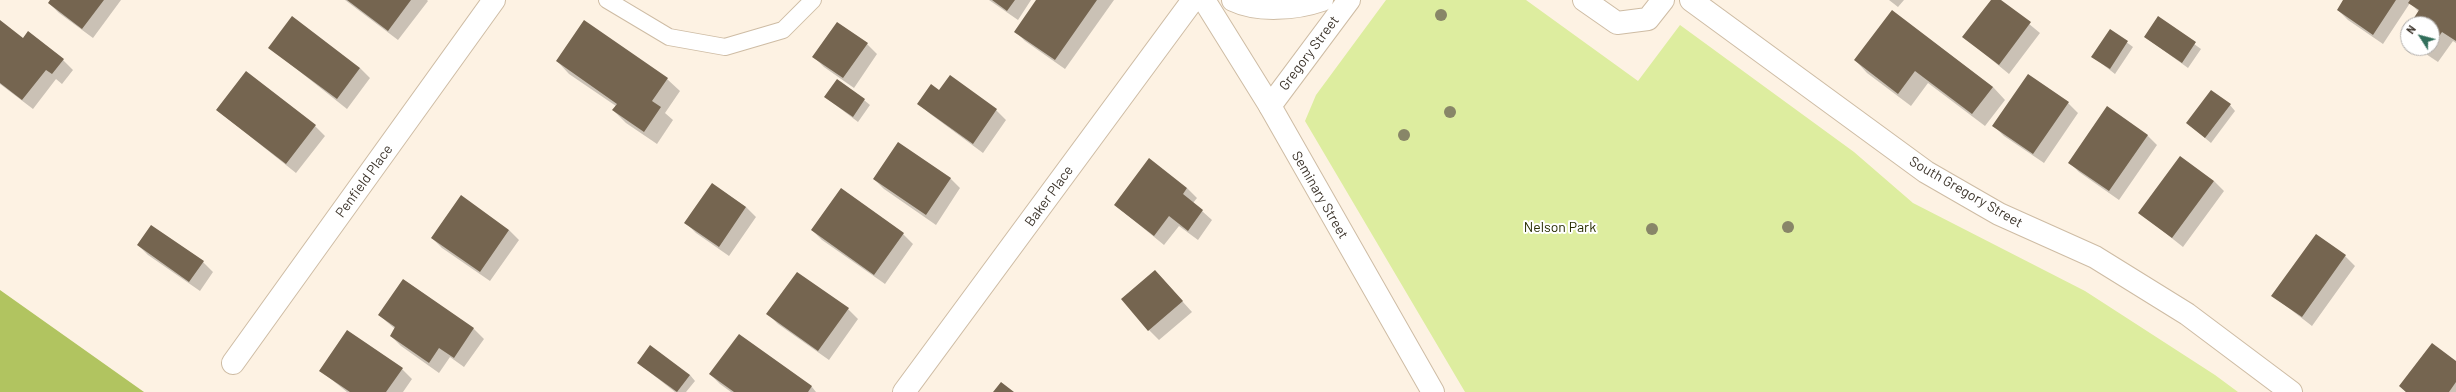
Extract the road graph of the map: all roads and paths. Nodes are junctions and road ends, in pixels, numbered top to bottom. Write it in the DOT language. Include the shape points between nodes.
graph roads {
  1 [pos="494,0"];
  2 [pos="607,0"];
  3 [pos="813,0"];
  4 [pos="1193,0"];
  5 [pos="1204,0"];
  6 [pos="1233,0"];
  7 [pos="1322,0"];
  8 [pos="1349,0"];
  9 [pos="1584,0"];
  10 [pos="1663,0"];
  11 [pos="1691,0"];
  12 [pos="1270,106"];
  13 [pos="234,363"];
  14 [pos="904,392"];
  15 [pos="1433,392"];
  16 [pos="2292,392"];
  1 -- 13 [label="street, Penfield Place"];
  2 -- 3 [label="lane" via="669,37 724,47 783,30"];
  4 -- 14 [label="street, Baker Place"];
  5 -- 12 [label="street, Seminary Street"];
  6 -- 7 [label="street" via="1244,5 1282,7"];
  8 -- 12 [label="street, Gregory Street"];
  9 -- 10 [label="street" via="1617,23 1648,19"];
  11 -- 16 [label="street, South Gregory Street" via="1926,172 1999,214 2096,258 2187,314"];
  12 -- 15 [label="street, Seminary Street"];
}
